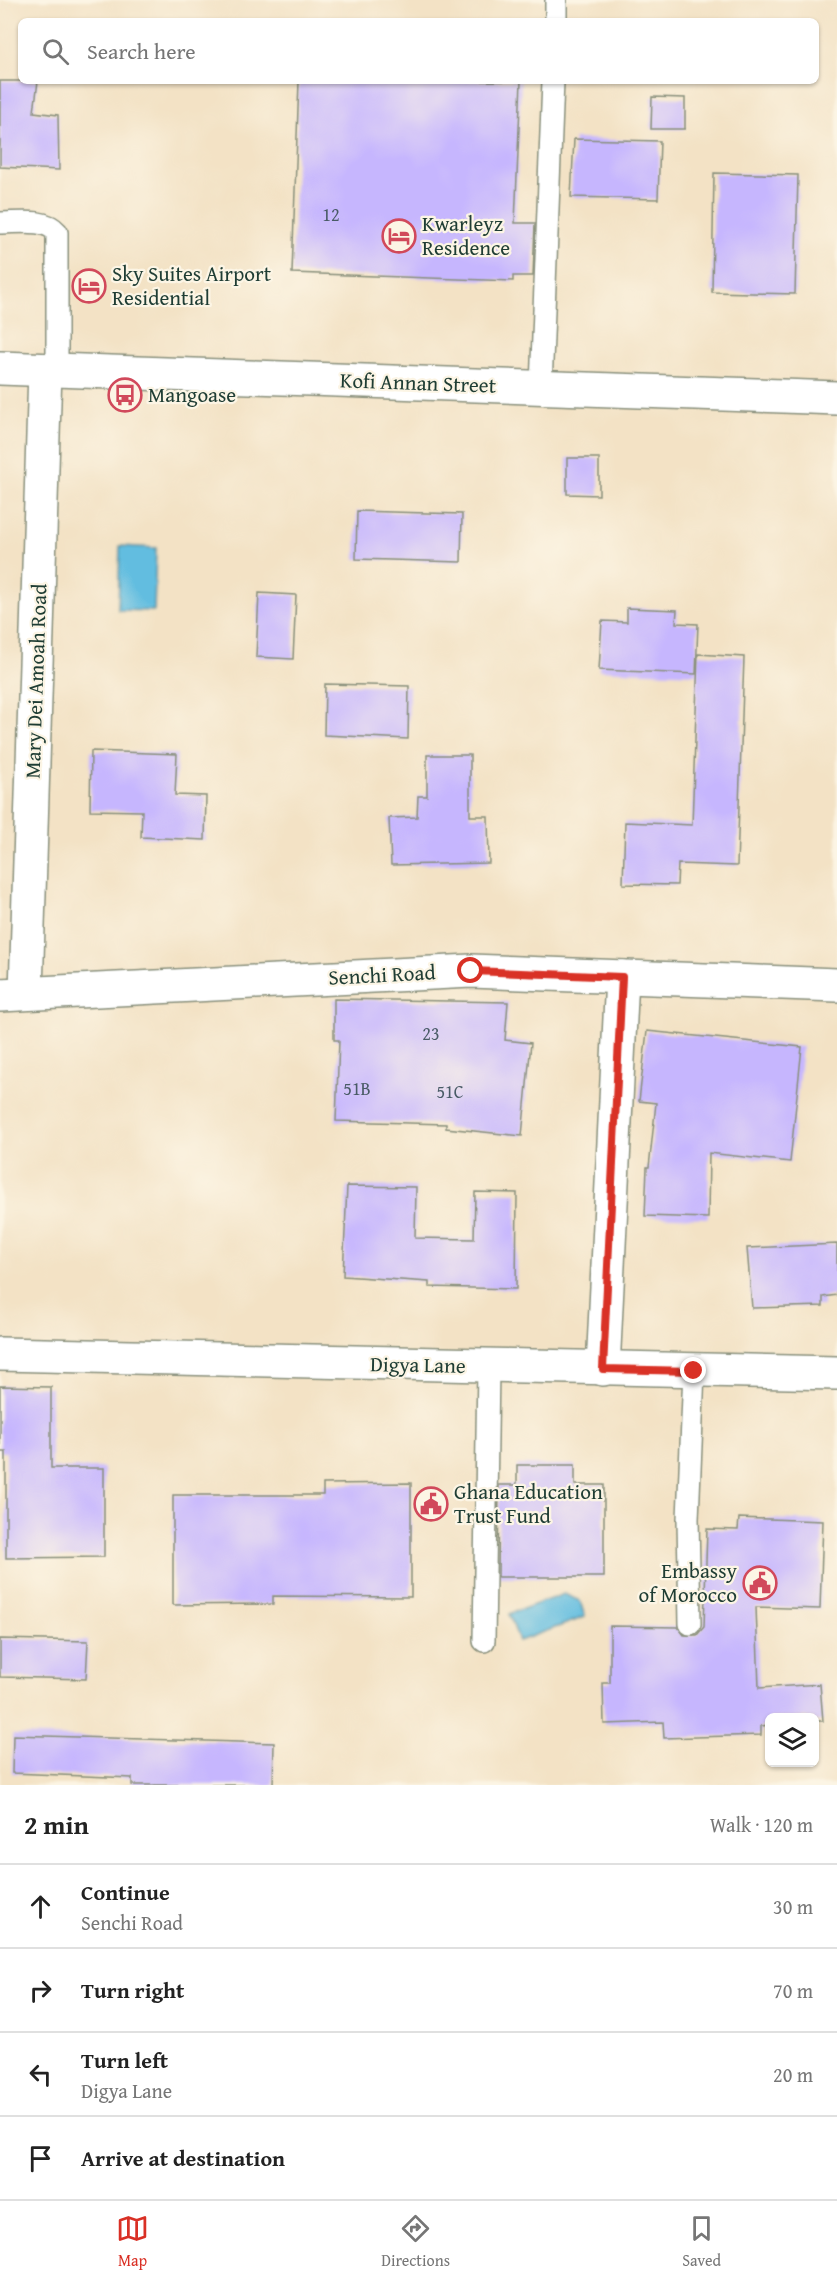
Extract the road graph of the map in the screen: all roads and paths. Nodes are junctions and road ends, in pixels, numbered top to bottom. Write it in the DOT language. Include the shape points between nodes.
graph roads {
  1 [pos="556,0"];
  2 [pos="556,18"];
  3 [pos="553,84"];
  4 [pos="0,223"];
  5 [pos="0,368"];
  6 [pos="51,370"];
  7 [pos="541,387"];
  8 [pos="837,398"];
  9 [pos="622,977"];
  10 [pos="837,985"];
  11 [pos="13,993"];
  12 [pos="0,1354"];
  13 [pos="488,1367"];
  14 [pos="603,1369"];
  15 [pos="694,1371"];
  16 [pos="837,1373"];
  17 [pos="690,1624"];
  18 [pos="484,1641"];
  1 -- 2 [label="lane"];
  3 -- 7 [label="lane"];
  4 -- 6 [label="lane" via="42,223 57,232"];
  5 -- 6 [label="street, Kofi Annan Street"];
  6 -- 7 [label="street, Kofi Annan Street"];
  6 -- 11 [label="street, Mary Dei Amoah Road"];
  7 -- 8 [label="street, Kofi Annan Street"];
  9 -- 10 [label="street, Senchi Road"];
  9 -- 11 [label="street, Senchi Road" via="471,971"];
  9 -- 14 [label="street"];
  12 -- 13 [label="street, Digya Lane"];
  13 -- 14 [label="street, Digya Lane"];
  13 -- 18 [label="lane"];
  14 -- 15 [label="street, Digya Lane"];
  15 -- 16 [label="street, Digya Lane"];
  15 -- 17 [label="lane" via="688,1520"];
}
